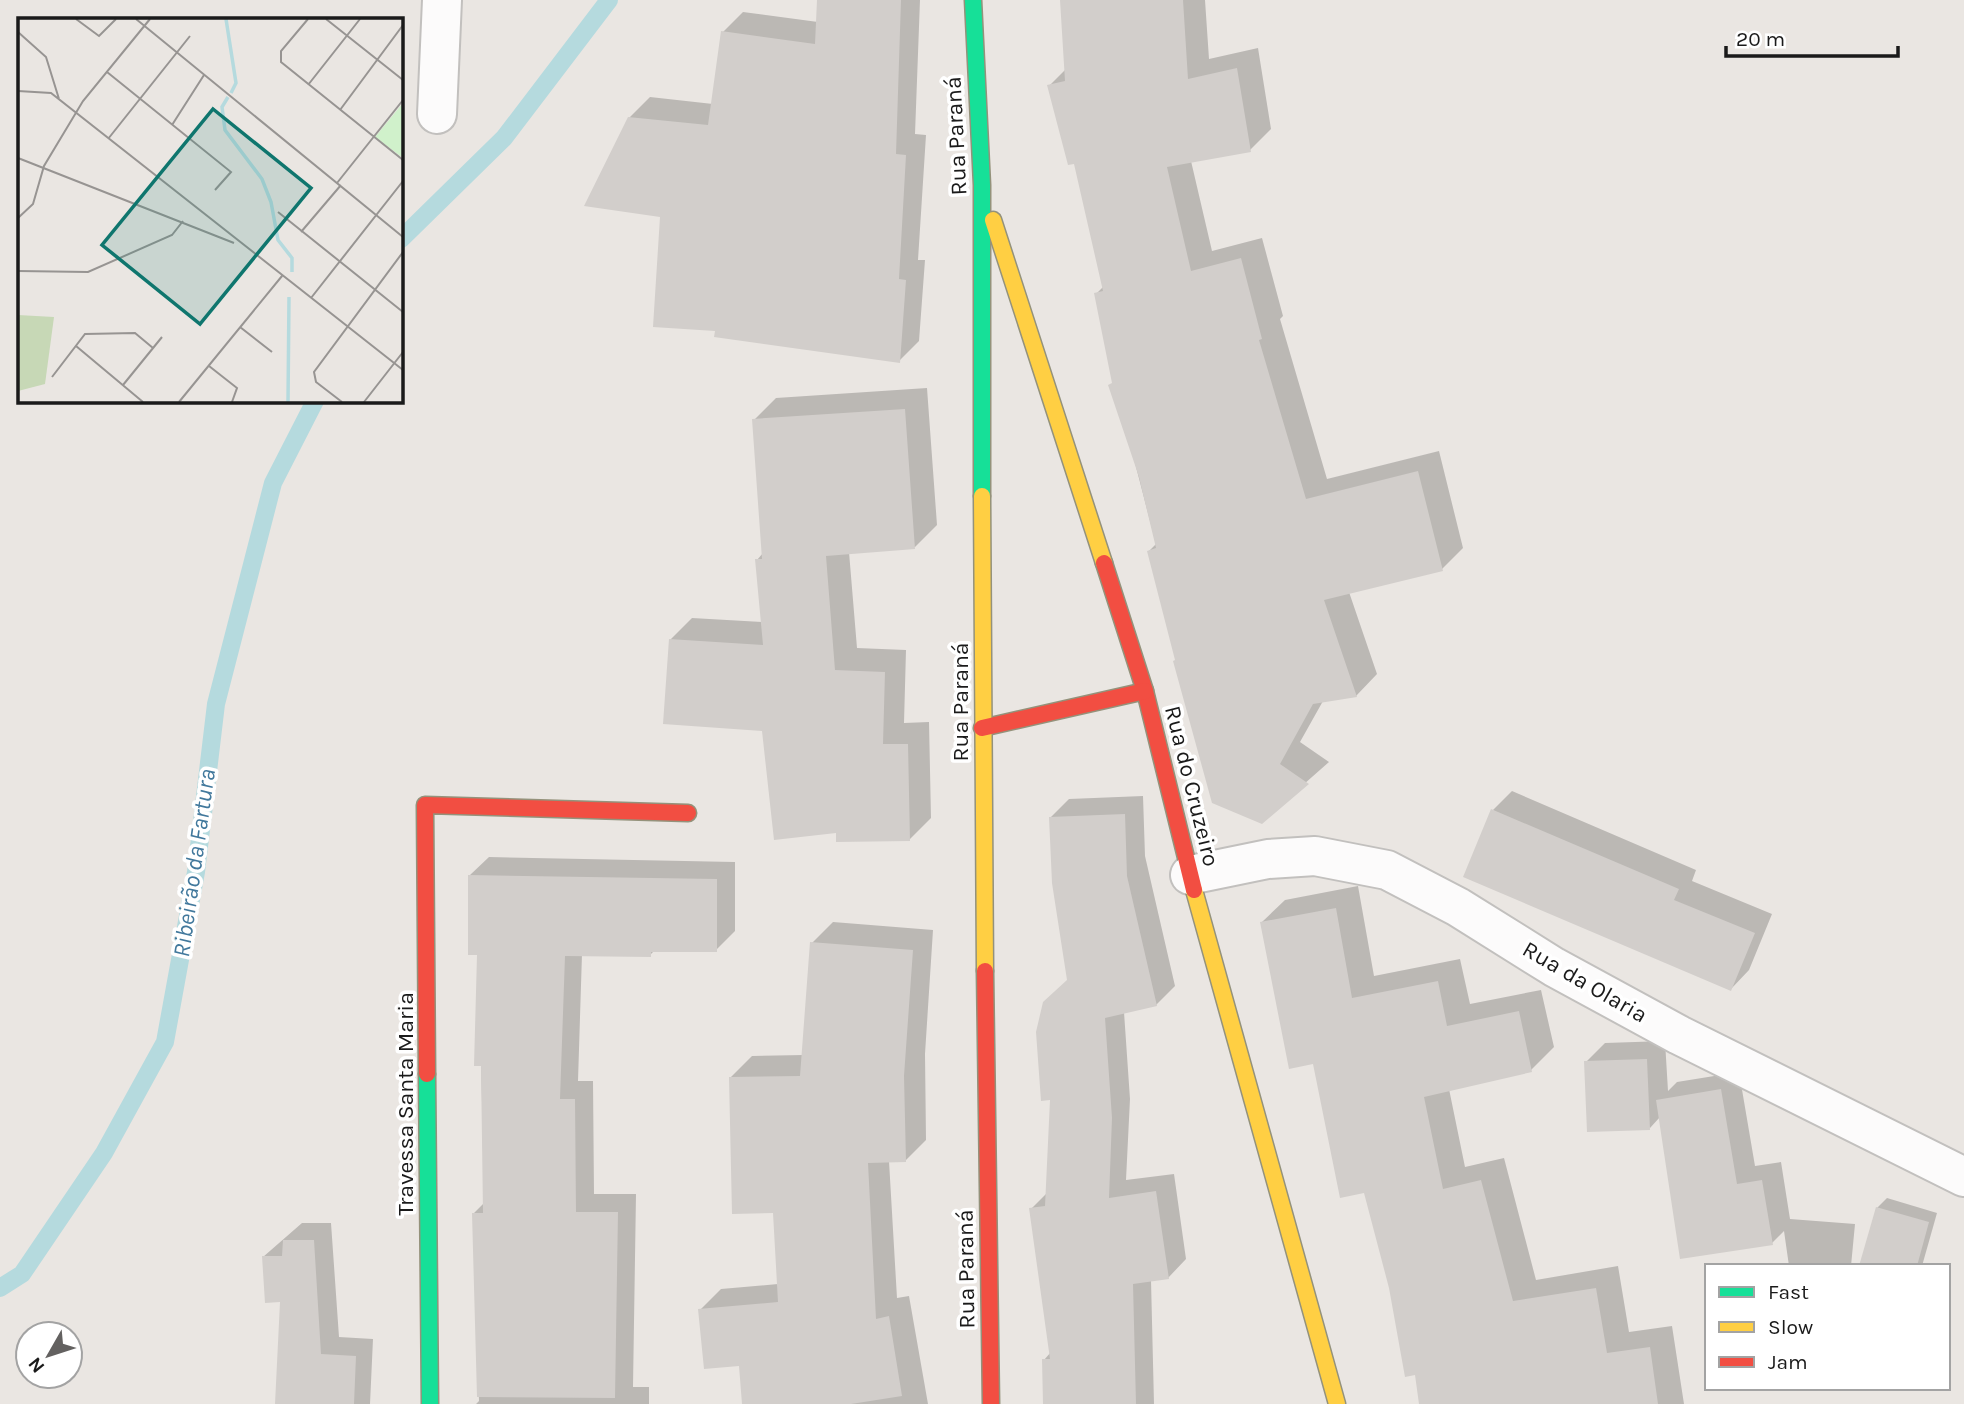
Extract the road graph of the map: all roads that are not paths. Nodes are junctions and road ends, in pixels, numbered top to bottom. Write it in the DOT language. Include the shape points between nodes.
graph roads {
  1 [pos="442,0"];
  2 [pos="973,0"];
  3 [pos="437,114"];
  4 [pos="982,185"];
  5 [pos="1145,691"];
  6 [pos="982,728"];
  7 [pos="688,813"];
  8 [pos="1190,875"];
  9 [pos="1964,1177"];
  10 [pos="430,1404"];
  11 [pos="990,1404"];
  12 [pos="1337,1404"];
  1 -- 3 [label="street"];
  2 -- 4 [label="street, Rua Paraná"];
  4 -- 5 [label="street, Rua do Cruzeiro"];
  4 -- 6 [label="street, Rua Paraná"];
  5 -- 6 [label="street"];
  5 -- 8 [label="street, Rua do Cruzeiro"];
  6 -- 11 [label="street, Rua Paraná"];
  7 -- 10 [label="street, Travessa Santa Maria" via="425,805"];
  8 -- 9 [label="street, Rua da Olaria" via="1268,859 1315,856 1387,870 1458,906 1554,967 1679,1035"];
  8 -- 12 [label="street, Rua do Cruzeiro"];
}
